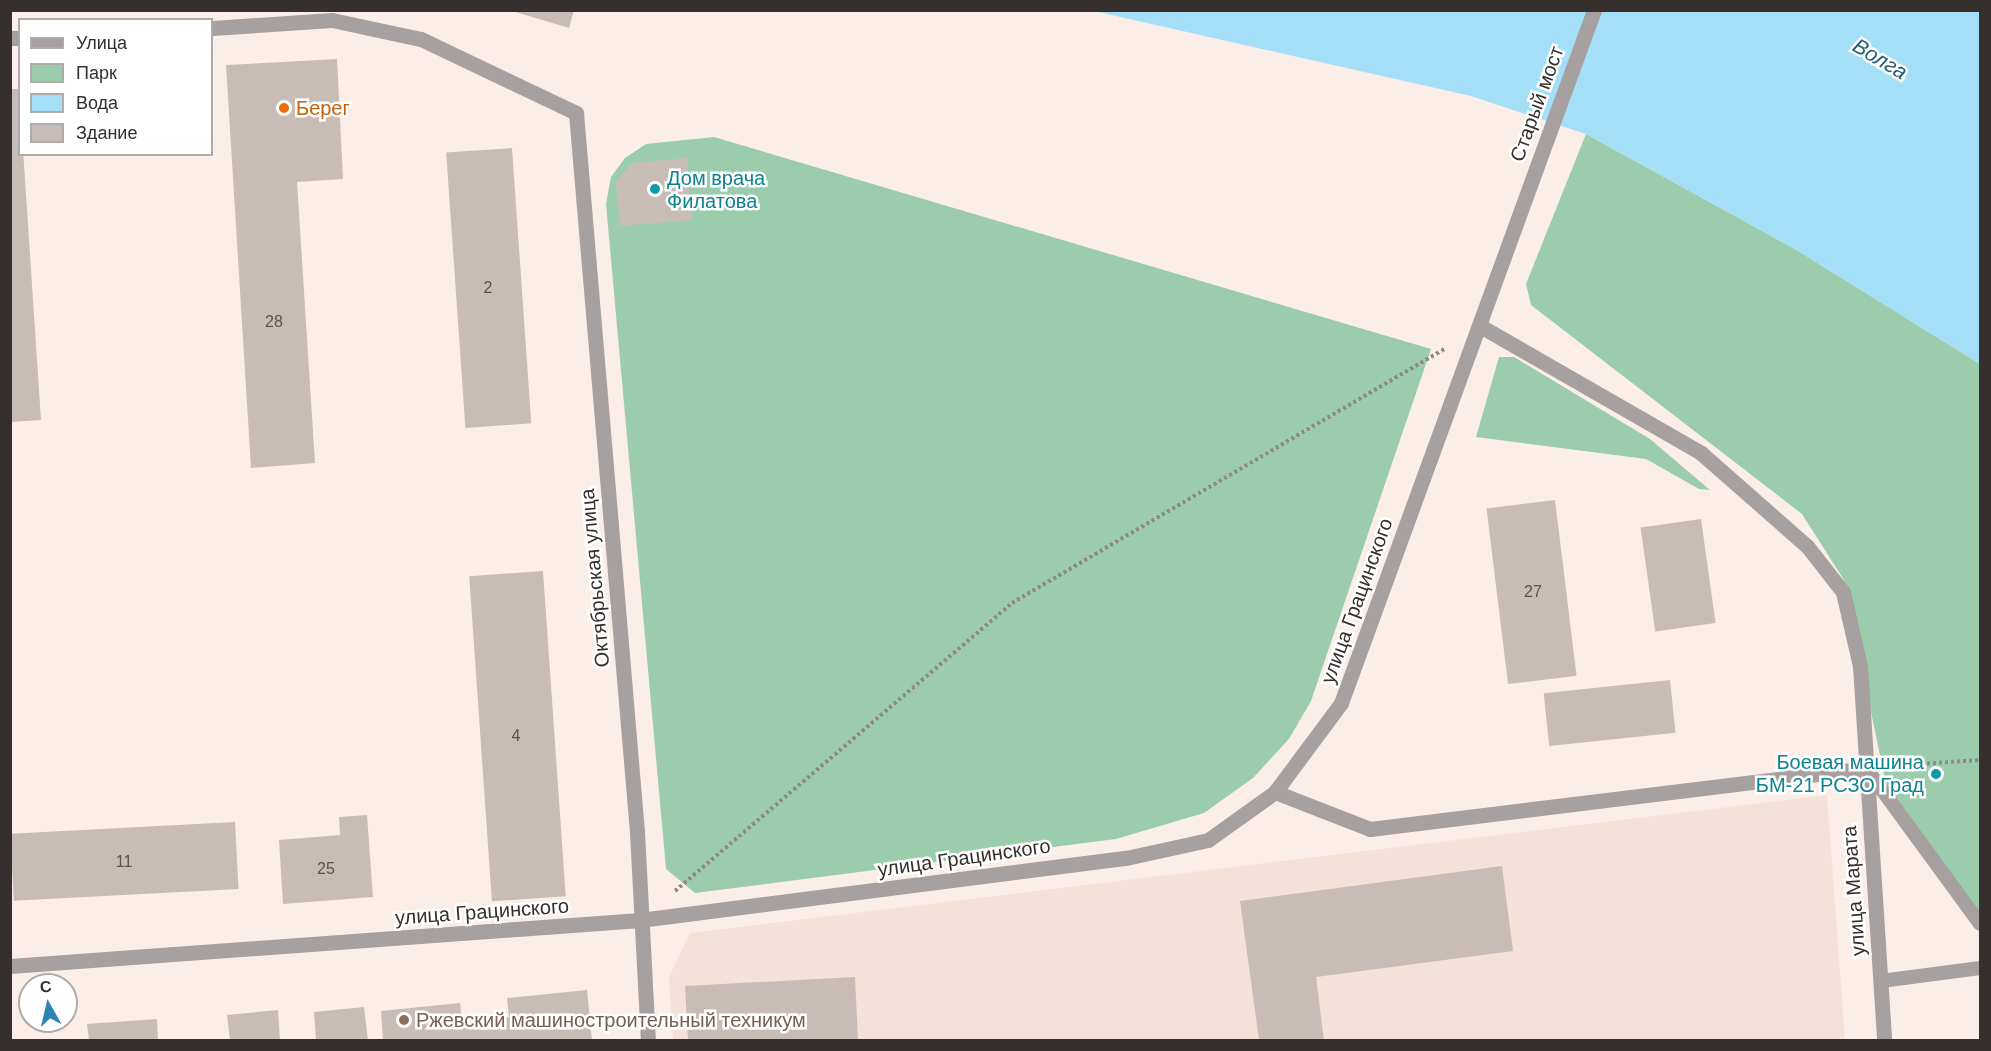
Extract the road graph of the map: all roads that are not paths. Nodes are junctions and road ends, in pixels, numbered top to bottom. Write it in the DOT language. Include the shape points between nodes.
graph roads {
  1 [pos="1594,10"];
  2 [pos="213,28"];
  3 [pos="1519,213"];
  4 [pos="1482,327"];
  5 [pos="1866,768"];
  6 [pos="1275,792"];
  7 [pos="640,920"];
  8 [pos="1980,924"];
  9 [pos="10,966"];
  10 [pos="1980,968"];
  11 [pos="1881,981"];
  12 [pos="648,1041"];
  13 [pos="1884,1041"];
  1 -- 3 [label="street, Старый мост"];
  2 -- 7 [label="street, Октябрьская улица" via="332,20 422,39 576,112"];
  3 -- 4 [label="street, улица Грацинского"];
  4 -- 5 [label="street, улица Марата" via="1701,453 1756,496 1807,546 1843,592 1860,666"];
  4 -- 6 [label="street, улица Грацинского" via="1341,704"];
  5 -- 6 [label="street" via="1370,829"];
  5 -- 8 [label="lane"];
  5 -- 11 [label="street, улица Марата"];
  6 -- 7 [label="street, улица Грацинского" via="1208,840 1126,858"];
  7 -- 9 [label="street, улица Грацинского"];
  7 -- 12 [label="street, Октябрьская улица"];
  10 -- 11 [label="lane"];
  11 -- 13 [label="street, улица Марата"];
}
